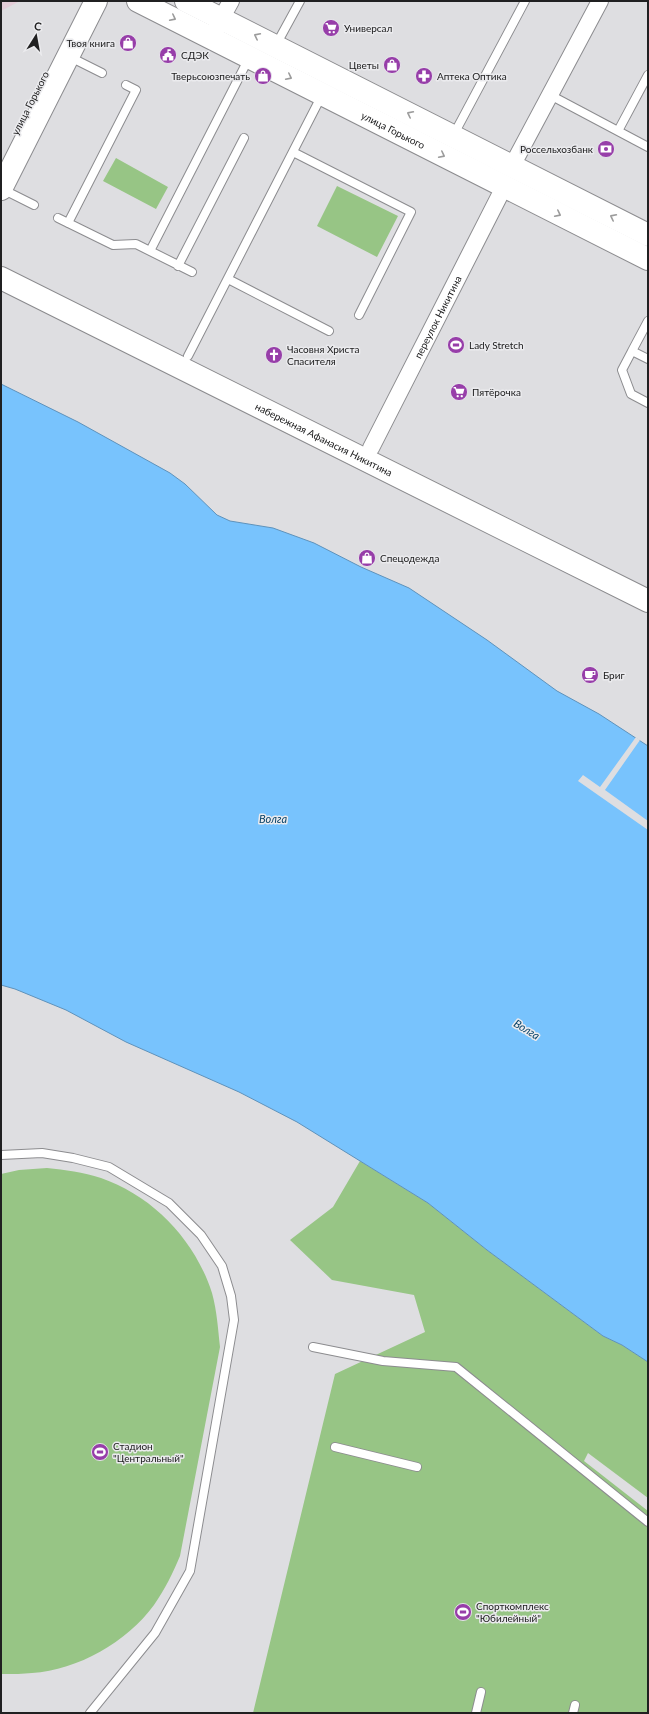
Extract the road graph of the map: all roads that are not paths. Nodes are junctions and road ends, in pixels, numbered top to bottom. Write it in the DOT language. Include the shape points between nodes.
graph roads {
  1 [pos="138,1"];
  2 [pos="186,1"];
  3 [pos="300,1"];
  4 [pos="525,1"];
  5 [pos="600,1"];
  6 [pos="91,2"];
  7 [pos="226,10"];
  8 [pos="211,38"];
  9 [pos="276,46"];
  10 [pos="68,55"];
  11 [pos="249,57"];
  12 [pos="102,72"];
  13 [pos="648,75"];
  14 [pos="126,85"];
  15 [pos="322,94"];
  16 [pos="550,95"];
  17 [pos="618,131"];
  18 [pos="453,136"];
  19 [pos="244,138"];
  20 [pos="648,147"];
  21 [pos="293,152"];
  22 [pos="1,161"];
  23 [pos="512,166"];
  24 [pos="504,186"];
  25 [pos="1,189"];
  26 [pos="34,205"];
  27 [pos="58,218"];
  28 [pos="68,222"];
  29 [pos="648,235"];
  30 [pos="150,251"];
  31 [pos="648,260"];
  32 [pos="1,263"];
  33 [pos="178,266"];
  34 [pos="192,272"];
  35 [pos="1,278"];
  36 [pos="228,279"];
  37 [pos="359,314"];
  38 [pos="648,322"];
  39 [pos="329,331"];
  40 [pos="632,351"];
  41 [pos="188,356"];
  42 [pos="648,359"];
  43 [pos="648,403"];
  44 [pos="371,448"];
  45 [pos="648,586"];
  46 [pos="648,601"];
  47 [pos="1,1156"];
  48 [pos="313,1347"];
  49 [pos="336,1447"];
  50 [pos="417,1467"];
  51 [pos="648,1522"];
  52 [pos="482,1692"];
  53 [pos="90,1713"];
  54 [pos="476,1713"];
  1 -- 8 [label="main road, улица Горького, one-way"];
  2 -- 7 [label="main road"];
  3 -- 9 [label="lane"];
  4 -- 18 [label="lane"];
  5 -- 16 [label="street"];
  6 -- 10 [label="main road"];
  6 -- 22 [label="main road, улица Горького"];
  7 -- 8 [label="street"];
  9 -- 7 [label="main road, one-way"];
  8 -- 11 [label="main road, улица Горького"];
  18 -- 9 [label="main road, one-way"];
  10 -- 12 [label="lane"];
  10 -- 25 [label="main road"];
  11 -- 15 [label="main road, улица Горького, one-way"];
  11 -- 30 [label="lane"];
  13 -- 17 [label="lane"];
  14 -- 28 [label="lane" via="136,90"];
  15 -- 21 [label="lane"];
  15 -- 24 [label="main road, улица Горького, one-way"];
  16 -- 17 [label="lane"];
  16 -- 23 [label="street"];
  17 -- 20 [label="lane"];
  18 -- 23 [label="main road"];
  19 -- 33 [label="lane"];
  21 -- 36 [label="lane"];
  21 -- 37 [label="lane" via="411,212"];
  29 -- 23 [label="main road, one-way"];
  24 -- 31 [label="main road, улица Горького, one-way"];
  24 -- 44 [label="street, переулок Никитина"];
  25 -- 26 [label="lane"];
  27 -- 28 [label="lane"];
  28 -- 30 [label="lane" via="113,245 136,244"];
  30 -- 33 [label="lane"];
  32 -- 41 [label="main road, набережная Афанасия Никитина"];
  33 -- 34 [label="lane"];
  35 -- 46 [label="main road, набережная Афанасия Никитина"];
  36 -- 39 [label="lane"];
  36 -- 41 [label="lane"];
  38 -- 40 [label="lane"];
  40 -- 42 [label="lane"];
  40 -- 43 [label="lane" via="622,370 631,394"];
  41 -- 44 [label="main road, набережная Афанасия Никитина"];
  44 -- 45 [label="main road, набережная Афанасия Никитина"];
  47 -- 53 [label="lane" via="42,1153 73,1158 109,1167 128,1177 169,1203 201,1235 222,1266 231,1296 234,1320 190,1571 155,1633"];
  48 -- 51 [label="lane" via="383,1361 456,1367"];
  49 -- 50 [label="lane"];
  52 -- 54 [label="lane"];
}
